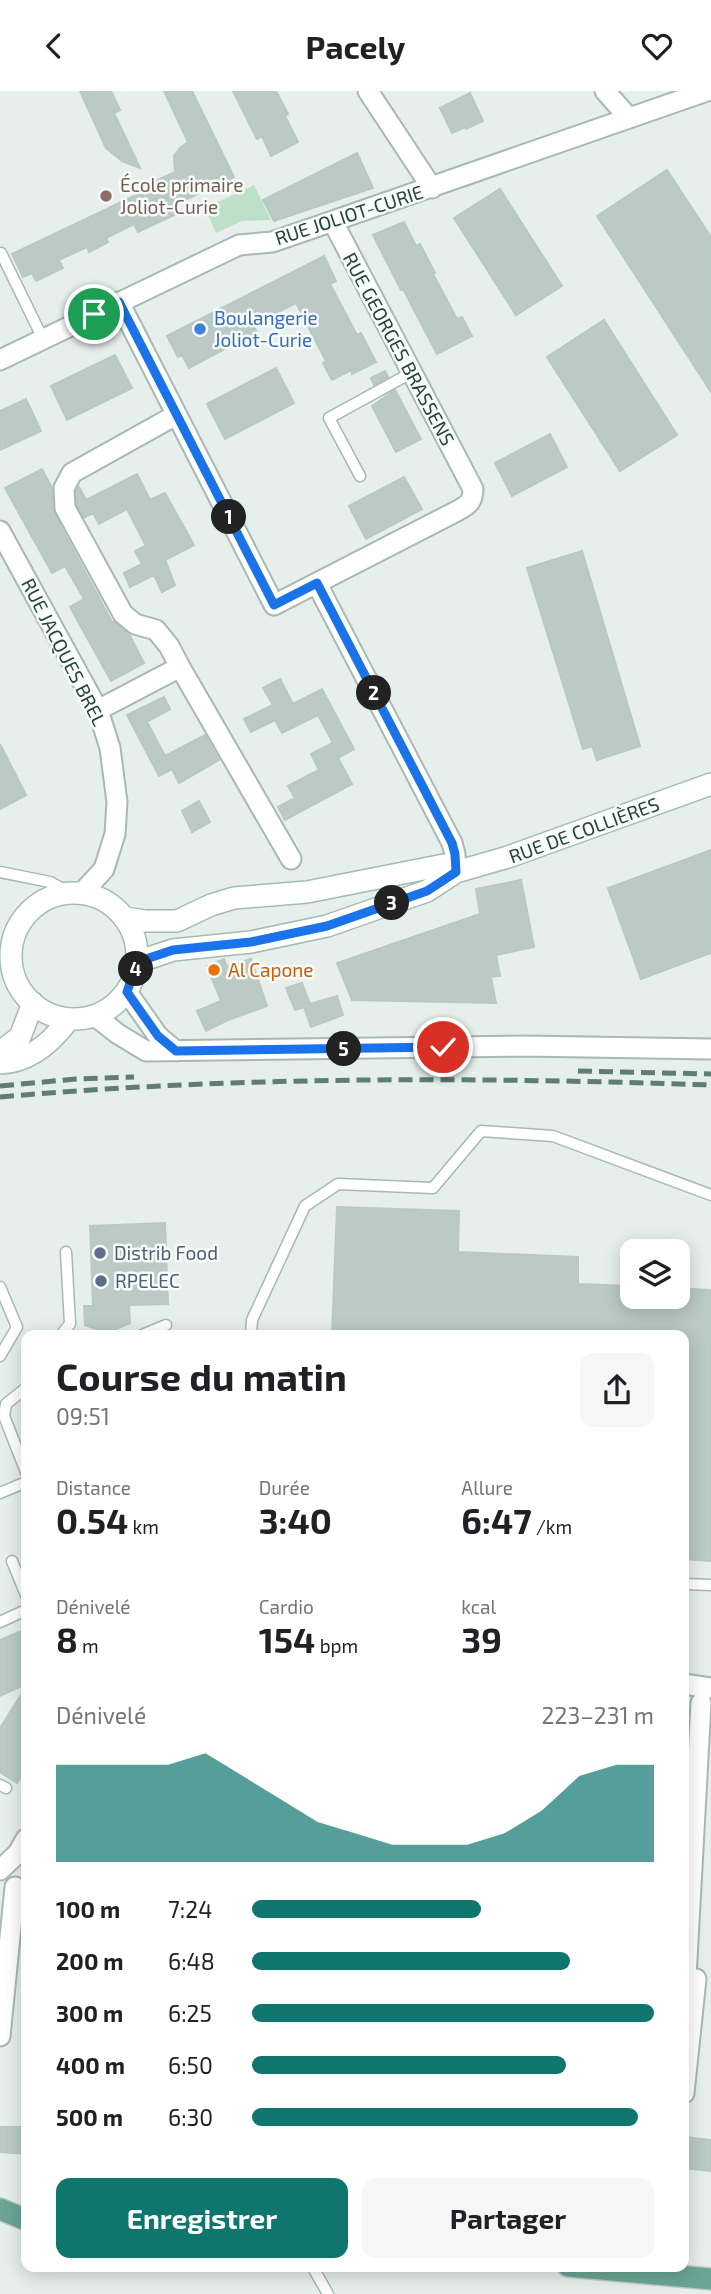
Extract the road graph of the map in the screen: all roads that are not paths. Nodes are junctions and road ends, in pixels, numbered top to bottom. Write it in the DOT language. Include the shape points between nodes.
graph roads {
  1 [pos="368,91"];
  2 [pos="605,91"];
  3 [pos="707,91"];
  4 [pos="629,118"];
  5 [pos="432,188"];
  6 [pos="332,222"];
  7 [pos="1,253"];
  8 [pos="119,302"];
  9 [pos="43,339"];
  10 [pos="0,360"];
  11 [pos="411,373"];
  12 [pos="176,415"];
  13 [pos="360,476"];
  14 [pos="0,531"];
  15 [pos="317,583"];
  16 [pos="180,667"];
  17 [pos="98,710"];
  18 [pos="711,784"];
  19 [pos="291,859"];
  20 [pos="0,872"];
  21 [pos="456,872"];
  22 [pos="76,893"];
  23 [pos="125,918"];
  24 [pos="7,932"];
  25 [pos="137,962"];
  26 [pos="127,992"];
  27 [pos="33,1003"];
  28 [pos="95,1016"];
  29 [pos="69,1019"];
  30 [pos="711,1049"];
  31 [pos="176,1051"];
  32 [pos="0,1052"];
  33 [pos="0,1063"];
  34 [pos="711,1195"];
  35 [pos="66,1252"];
  36 [pos="0,1287"];
  37 [pos="166,1325"];
  38 [pos="65,1330"];
  39 [pos="154,1330"];
  40 [pos="251,1330"];
  41 [pos="0,1356"];
  42 [pos="21,1391"];
  43 [pos="21,1459"];
  44 [pos="21,1484"];
  45 [pos="0,1487"];
  46 [pos="0,1493"];
  47 [pos="12,1561"];
  48 [pos="21,1583"];
  49 [pos="689,1584"];
  50 [pos="711,1584"];
  51 [pos="21,1613"];
  52 [pos="0,1622"];
  53 [pos="689,1686"];
  54 [pos="706,1695"];
  55 [pos="21,1848"];
  56 [pos="0,1870"];
  57 [pos="14,1887"];
  58 [pos="694,1978"];
  59 [pos="689,2035"];
  60 [pos="0,2036"];
  61 [pos="0,2209"];
  62 [pos="0,2217"];
  63 [pos="21,2217"];
  64 [pos="21,2219"];
  65 [pos="21,2220"];
  66 [pos="0,2223"];
  67 [pos="315,2272"];
  68 [pos="634,2272"];
  69 [pos="711,2279"];
  70 [pos="328,2294"];
  1 -- 5 [label="street"];
  2 -- 4 [label="street"];
  3 -- 4 [label="street, RUE JOLIOT-CURIE"];
  4 -- 5 [label="street, RUE JOLIOT-CURIE"];
  5 -- 6 [label="street, RUE JOLIOT-CURIE"];
  6 -- 8 [label="street, RUE JOLIOT-CURIE" via="272,242 239,245"];
  6 -- 11 [label="street, RUE GEORGES BRASSENS"];
  7 -- 9 [label="lane"];
  8 -- 9 [label="street, RUE JOLIOT-CURIE"];
  8 -- 12 [label="street"];
  9 -- 10 [label="street, RUE JOLIOT-CURIE"];
  11 -- 13 [label="lane" via="328,418"];
  11 -- 15 [label="street, RUE GEORGES BRASSENS" via="472,489 469,505"];
  12 -- 15 [label="street" via="274,605"];
  12 -- 16 [label="street" via="72,473 64,488 65,508 123,614 135,624 156,630"];
  14 -- 17 [label="street, RUE JACQUES BREL"];
  15 -- 21 [label="street" via="452,843"];
  16 -- 17 [label="street"];
  16 -- 19 [label="street"];
  17 -- 22 [label="street, RUE JACQUES BREL" via="110,748 117,802 115,834 104,869"];
  18 -- 21 [label="main road, RUE DE COLLIÈRES"];
  20 -- 22 [label="lane" via="51,882"];
  21 -- 23 [label="main road, RUE DE COLLIÈRES" via="444,865 307,892 234,898 177,921"];
  21 -- 25 [label="main road, RUE DE COLLIÈRES" via="427,891 327,926 251,942 173,950"];
  22 -- 23 [label="main road" via="108,902"];
  22 -- 24 [label="main road" via="44,900"];
  23 -- 25 [label="main road" via="135,936"];
  24 -- 27 [label="main road" via="17,983"];
  25 -- 26 [label="main road"];
  26 -- 28 [label="main road"];
  26 -- 31 [label="street" via="158,1036"];
  27 -- 29 [label="main road"];
  27 -- 32 [label="main road" via="20,1037"];
  28 -- 29 [label="main road"];
  28 -- 31 [label="street" via="146,1051"];
  29 -- 33 [label="main road" via="46,1045 15,1062"];
  30 -- 31 [label="street" via="523,1046"];
  34 -- 40 [label="lane" via="553,1136 481,1131 433,1188 338,1184 305,1206"];
  35 -- 38 [label="lane" via="70,1324"];
  36 -- 41 [label="lane" via="17,1327"];
  37 -- 39 [label="lane"];
  42 -- 43 [label="lane" via="6,1404 4,1416"];
  44 -- 46 [label="lane"];
  45 -- 46 [label="lane"];
  47 -- 48 [label="lane"];
  49 -- 50 [label="lane"];
  51 -- 52 [label="lane"];
  53 -- 54 [label="street"];
  54 -- 58 [label="street"];
  55 -- 56 [label="street"];
  57 -- 60 [label="street"];
  58 -- 59 [label="street"];
  61 -- 63 [label="main road"];
  62 -- 64 [label="main road"];
  65 -- 66 [label="main road"];
  67 -- 70 [label="lane"];
  68 -- 69 [label="main road"];
}
